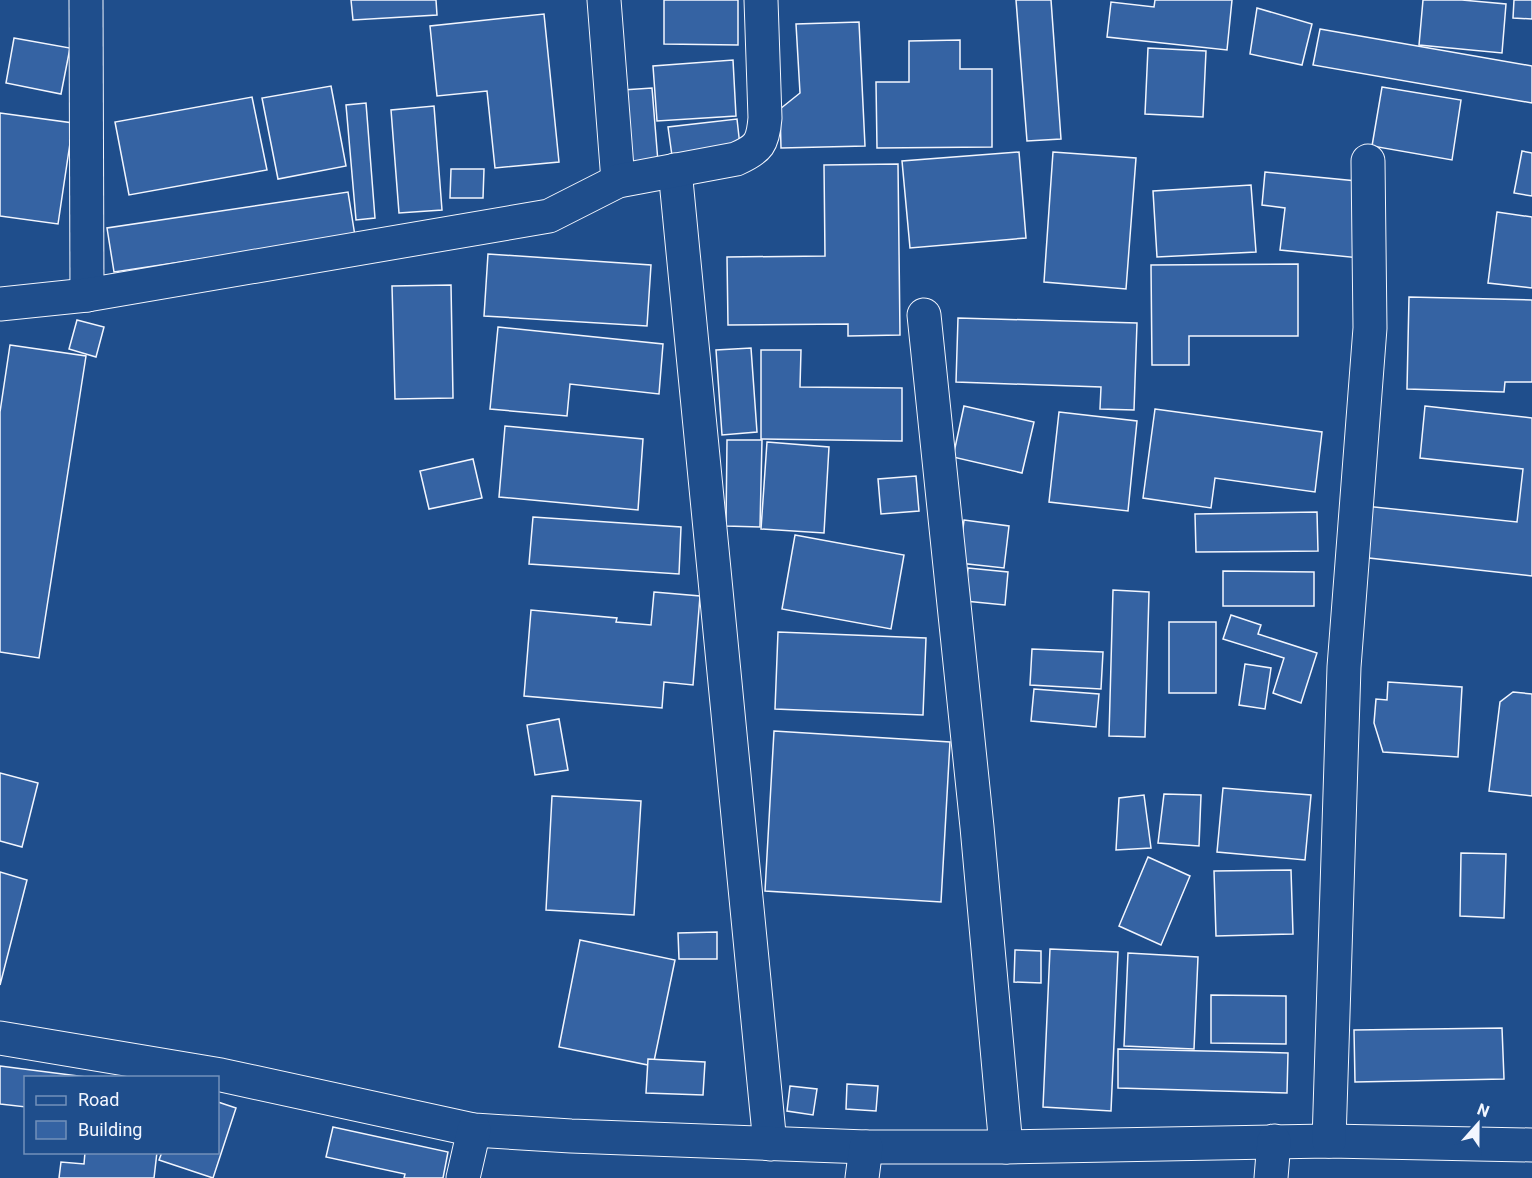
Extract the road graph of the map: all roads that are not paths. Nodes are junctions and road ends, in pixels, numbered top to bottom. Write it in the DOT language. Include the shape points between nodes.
graph roads {
  1 [pos="86,0"];
  2 [pos="604,0"];
  3 [pos="761,0"];
  4 [pos="1368,161"];
  5 [pos="675,170"];
  6 [pos="618,181"];
  7 [pos="87,295"];
  8 [pos="0,304"];
  9 [pos="924,315"];
  10 [pos="0,1038"];
  11 [pos="474,1130"];
  12 [pos="1274,1141"];
  13 [pos="1329,1141"];
  14 [pos="770,1144"];
  15 [pos="1532,1145"];
  16 [pos="1006,1147"];
  17 [pos="864,1162"];
  18 [pos="463,1178"];
  19 [pos="1271,1178"];
  1 -- 7 [label="street"];
  2 -- 6 [label="street"];
  3 -- 5 [label="street" via="764,134 751,152 736,159"];
  4 -- 13 [label="street" via="1370,328 1344,667"];
  5 -- 6 [label="street"];
  5 -- 14 [label="street"];
  6 -- 7 [label="street" via="549,216"];
  7 -- 8 [label="street"];
  9 -- 16 [label="street"];
  10 -- 11 [label="street" via="220,1075"];
  11 -- 14 [label="street"];
  11 -- 18 [label="street"];
  12 -- 13 [label="street"];
  12 -- 16 [label="street"];
  12 -- 19 [label="street"];
  13 -- 15 [label="street"];
  14 -- 17 [label="street"];
  16 -- 17 [label="street"];
}
